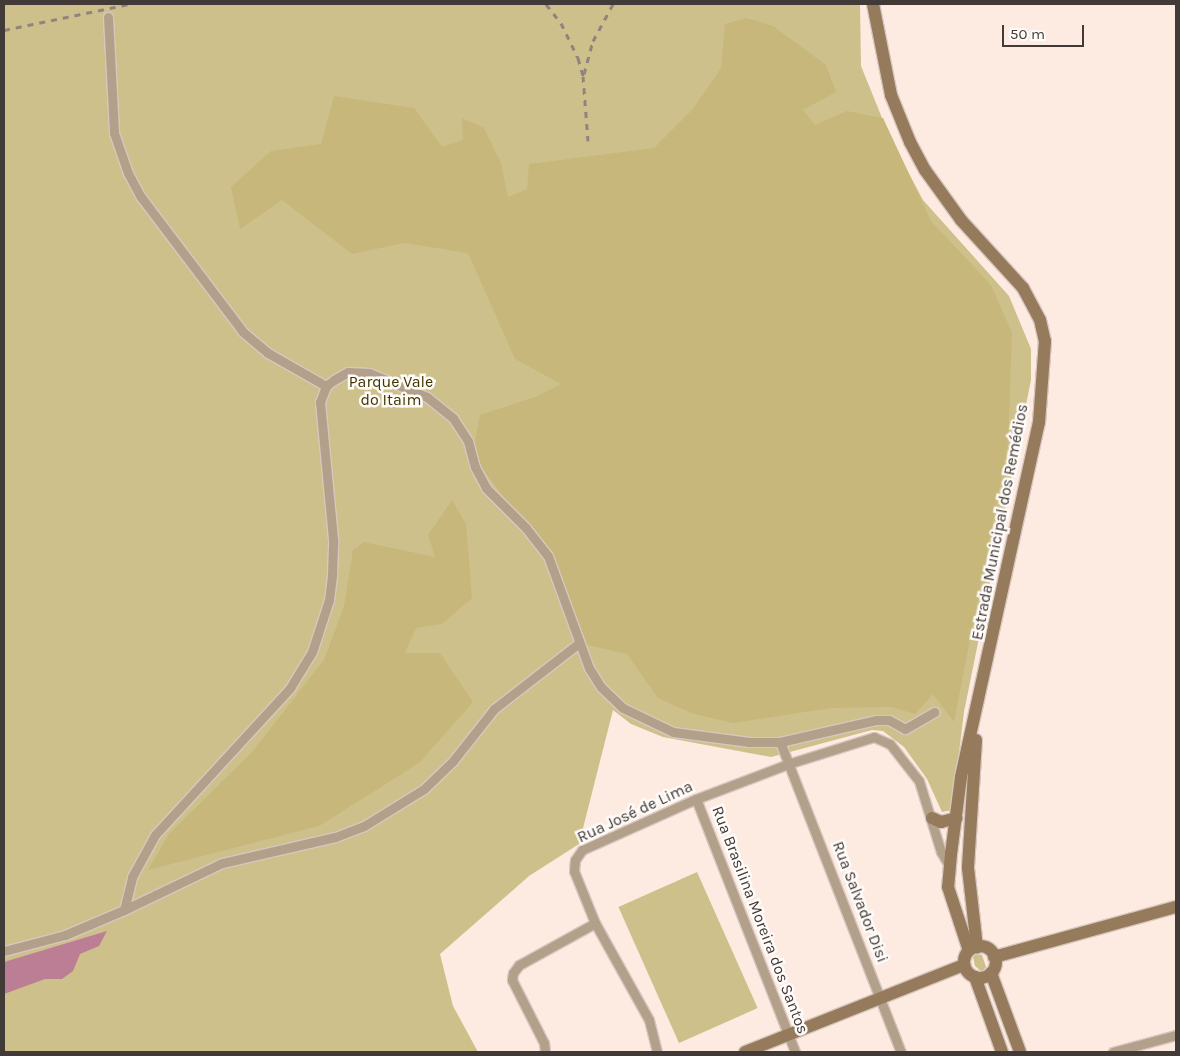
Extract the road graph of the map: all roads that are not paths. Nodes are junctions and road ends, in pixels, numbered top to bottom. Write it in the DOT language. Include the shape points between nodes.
graph roads {
  1 [pos="873,4"];
  2 [pos="108,17"];
  3 [pos="326,386"];
  4 [pos="579,643"];
  5 [pos="979,705"];
  6 [pos="934,712"];
  7 [pos="780,742"];
  8 [pos="791,763"];
  9 [pos="696,799"];
  10 [pos="932,818"];
  11 [pos="957,818"];
  12 [pos="950,867"];
  13 [pos="969,879"];
  14 [pos="1176,907"];
  15 [pos="124,910"];
  16 [pos="596,922"];
  17 [pos="973,949"];
  18 [pos="4,952"];
  19 [pos="994,957"];
  20 [pos="964,965"];
  21 [pos="991,973"];
  22 [pos="975,977"];
  23 [pos="881,998"];
  24 [pos="789,1035"];
  25 [pos="1176,1036"];
  26 [pos="545,1052"];
  27 [pos="657,1052"];
  28 [pos="745,1052"];
  29 [pos="795,1052"];
  30 [pos="901,1052"];
  31 [pos="1002,1052"];
  32 [pos="1020,1052"];
  33 [pos="1113,1052"];
  1 -- 5 [label="main road, Estrada Municipal dos Remédios" via="891,95 910,142 925,170 961,220 1023,288 1040,320 1045,341 1039,422"];
  2 -- 3 [label="street" via="114,132 128,173 141,197 243,332 268,353"];
  3 -- 4 [label="street" via="348,372 369,373 427,398 453,418 468,441 475,467 486,488 526,528 548,556"];
  3 -- 15 [label="street" via="319,418 333,539 332,575 329,600 312,652 290,688 155,835 132,878"];
  4 -- 7 [label="street" via="602,687 636,716 673,732 749,742"];
  4 -- 15 [label="street" via="494,709 453,761 424,789 364,826 222,863"];
  5 -- 11 [label="main road, Estrada Municipal dos Remédios" via="961,777"];
  5 -- 13 [label="main road, Estrada Municipal dos Remédios"];
  6 -- 7 [label="street" via="905,729 889,720 876,720"];
  7 -- 8 [label="street, Rua Salvador Disi"];
  8 -- 9 [label="street, Rua José de Lima"];
  8 -- 10 [label="street, Rua José de Lima" via="867,738 882,739 898,752 919,781"];
  8 -- 23 [label="street, Rua Salvador Disi"];
  9 -- 16 [label="street, Rua José de Lima" via="582,850 575,860 574,871"];
  9 -- 24 [label="street, Rua Brasilina Moreira dos Santos"];
  10 -- 11 [label="main road" via="941,822"];
  10 -- 12 [label="street" via="941,852"];
  11 -- 12 [label="main road, Estrada Municipal dos Remédios"];
  12 -- 13 [label="main road"];
  12 -- 17 [label="main road, Estrada Municipal dos Remédios" via="948,887"];
  13 -- 17 [label="main road, Estrada Municipal dos Remédios"];
  14 -- 19 [label="main road"];
  15 -- 18 [label="street" via="65,934"];
  16 -- 26 [label="street" via="519,965 513,973 512,980 544,1043"];
  16 -- 27 [label="street, Rua José de Lima" via="649,1020"];
  17 -- 19 [label="main road" via="986,948"];
  17 -- 20 [label="main road"];
  19 -- 21 [label="main road"];
  20 -- 22 [label="main road"];
  20 -- 23 [label="main road"];
  21 -- 22 [label="main road" via="984,978"];
  21 -- 32 [label="main road"];
  22 -- 31 [label="main road"];
  23 -- 24 [label="main road"];
  23 -- 30 [label="street, Rua Salvador Disi"];
  24 -- 28 [label="main road"];
  24 -- 29 [label="street, Rua Brasilina Moreira dos Santos"];
  25 -- 33 [label="street"];
}
